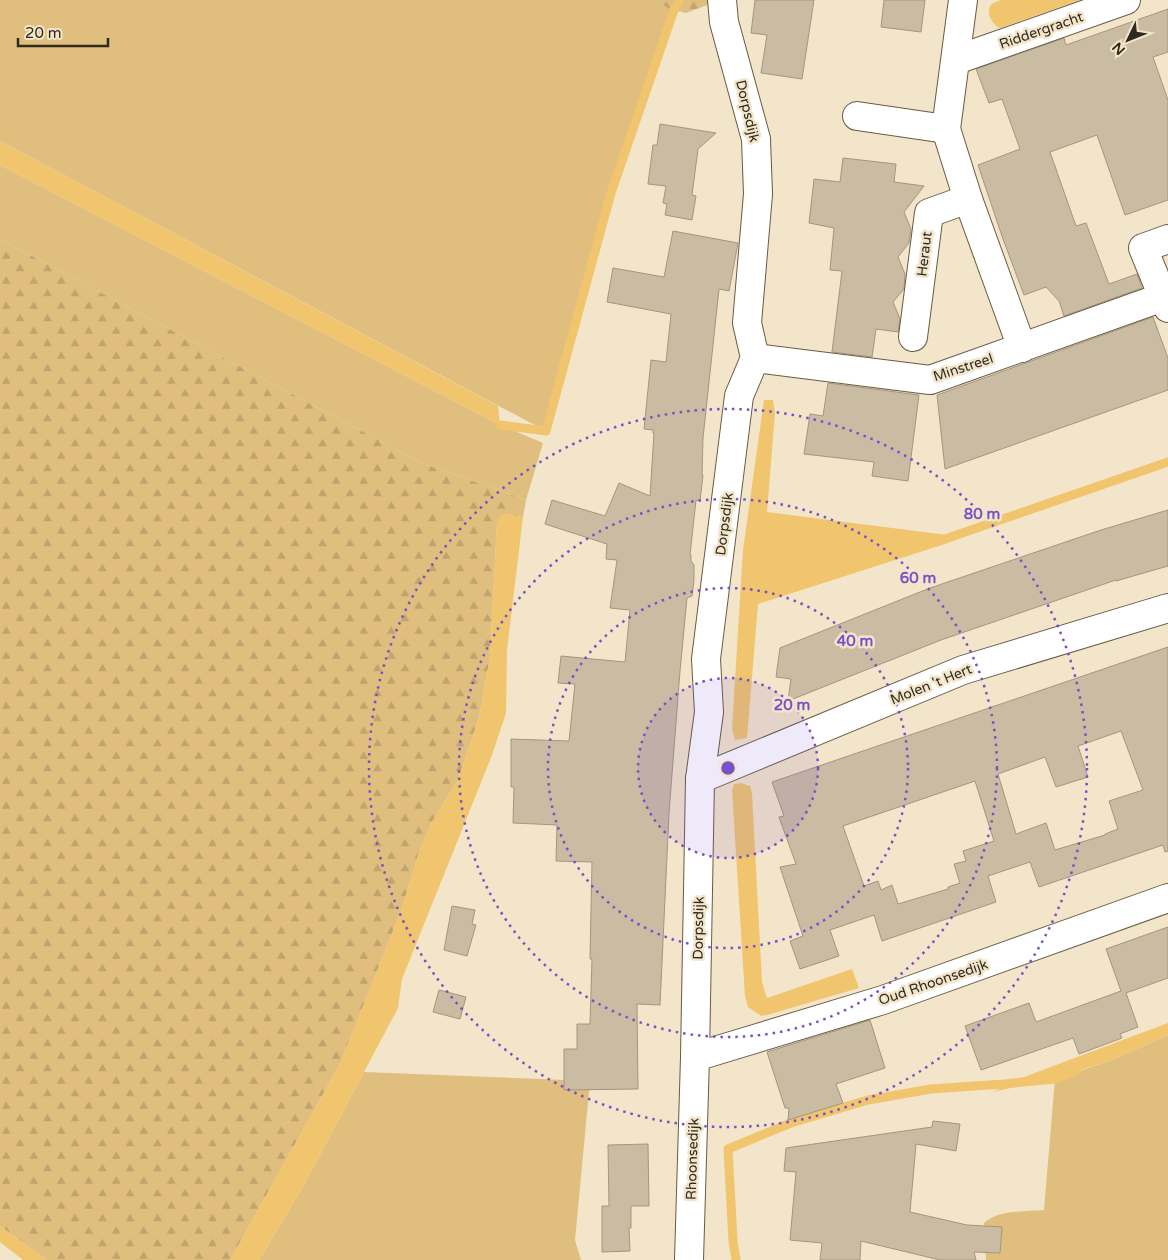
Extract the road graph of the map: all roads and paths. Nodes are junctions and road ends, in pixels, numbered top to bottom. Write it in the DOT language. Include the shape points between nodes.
graph roads {
  1 [pos="722,0"];
  2 [pos="963,0"];
  3 [pos="1126,0"];
  4 [pos="956,60"];
  5 [pos="857,116"];
  6 [pos="946,130"];
  7 [pos="968,199"];
  8 [pos="1168,239"];
  9 [pos="1166,303"];
  10 [pos="913,337"];
  11 [pos="1022,348"];
  12 [pos="755,358"];
  13 [pos="1168,608"];
  14 [pos="700,779"];
  15 [pos="1168,898"];
  16 [pos="695,1057"];
  17 [pos="689,1260"];
  1 -- 12 [label="street, Dorpsdijk" via="724,22 756,139 758,194 747,323"];
  2 -- 4 [label="street"];
  3 -- 4 [label="street, Riddergracht"];
  4 -- 6 [label="street"];
  5 -- 6 [label="street"];
  6 -- 7 [label="street"];
  7 -- 10 [label="street, Heraut" via="929,212"];
  7 -- 11 [label="street"];
  8 -- 9 [label="street, Minstreel" via="1143,248"];
  9 -- 11 [label="street, Minstreel"];
  11 -- 12 [label="street, Minstreel" via="930,380"];
  12 -- 14 [label="street, Dorpsdijk" via="739,396 706,659 709,712"];
  13 -- 14 [label="street, Molen 't Hert" via="963,670"];
  14 -- 16 [label="street, Dorpsdijk"];
  15 -- 16 [label="street, Oud Rhoonsedijk" via="883,1000"];
  16 -- 17 [label="street, Rhoonsedijk"];
}
